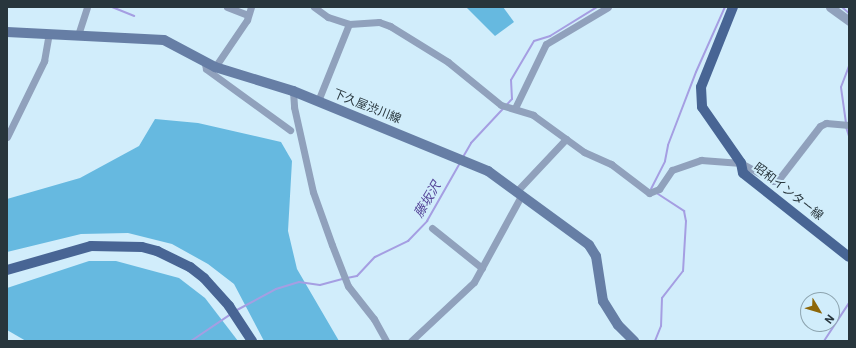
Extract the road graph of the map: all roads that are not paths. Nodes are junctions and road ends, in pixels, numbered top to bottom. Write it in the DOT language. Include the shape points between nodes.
graph roads {
  1 [pos="87,7"];
  2 [pos="228,7"];
  3 [pos="252,7"];
  4 [pos="314,7"];
  5 [pos="608,7"];
  6 [pos="733,7"];
  7 [pos="830,7"];
  8 [pos="248,15"];
  9 [pos="848,21"];
  10 [pos="349,24"];
  11 [pos="7,32"];
  12 [pos="50,34"];
  13 [pos="78,35"];
  14 [pos="204,60"];
  15 [pos="215,67"];
  16 [pos="293,92"];
  17 [pos="318,101"];
  18 [pos="515,108"];
  19 [pos="849,125"];
  20 [pos="290,130"];
  21 [pos="7,137"];
  22 [pos="566,139"];
  23 [pos="741,163"];
  24 [pos="518,194"];
  25 [pos="432,228"];
  26 [pos="849,257"];
  27 [pos="482,268"];
  28 [pos="7,270"];
  29 [pos="252,341"];
  30 [pos="386,341"];
  31 [pos="411,341"];
  32 [pos="634,341"];
  1 -- 13 [label="street"];
  2 -- 8 [label="street"];
  3 -- 8 [label="street"];
  4 -- 10 [label="street" via="328,17"];
  5 -- 18 [label="street" via="546,44"];
  6 -- 23 [label="main road, 昭和インター線" via="703,80 701,98 702,107"];
  7 -- 9 [label="street"];
  8 -- 15 [label="street"];
  10 -- 17 [label="street"];
  10 -- 18 [label="street" via="379,22 390,26 448,62 501,105"];
  11 -- 12 [label="main road, 下久屋渋川線"];
  12 -- 13 [label="main road, 下久屋渋川線"];
  12 -- 21 [label="street" via="44,61"];
  13 -- 14 [label="main road, 下久屋渋川線" via="164,40"];
  14 -- 15 [label="main road, 下久屋渋川線"];
  14 -- 20 [label="street" via="206,69"];
  15 -- 16 [label="main road, 下久屋渋川線"];
  16 -- 17 [label="main road, 下久屋渋川線"];
  16 -- 30 [label="street" via="313,192 332,245 348,286 374,319"];
  17 -- 24 [label="main road, 下久屋渋川線" via="488,171"];
  18 -- 22 [label="street" via="533,115"];
  19 -- 23 [label="street" via="826,123 820,126 779,179 773,181"];
  22 -- 23 [label="street" via="600,161 610,164 649,193 659,188 672,170 701,160"];
  22 -- 24 [label="street"];
  23 -- 26 [label="main road, 昭和インター線" via="743,173 755,184"];
  24 -- 27 [label="street"];
  24 -- 32 [label="main road, 下久屋渋川線" via="594,250 603,301 618,325"];
  25 -- 27 [label="street"];
  27 -- 31 [label="street" via="457,299"];
  28 -- 29 [label="main road" via="91,246 142,247 176,259 204,278 229,306"];
}
